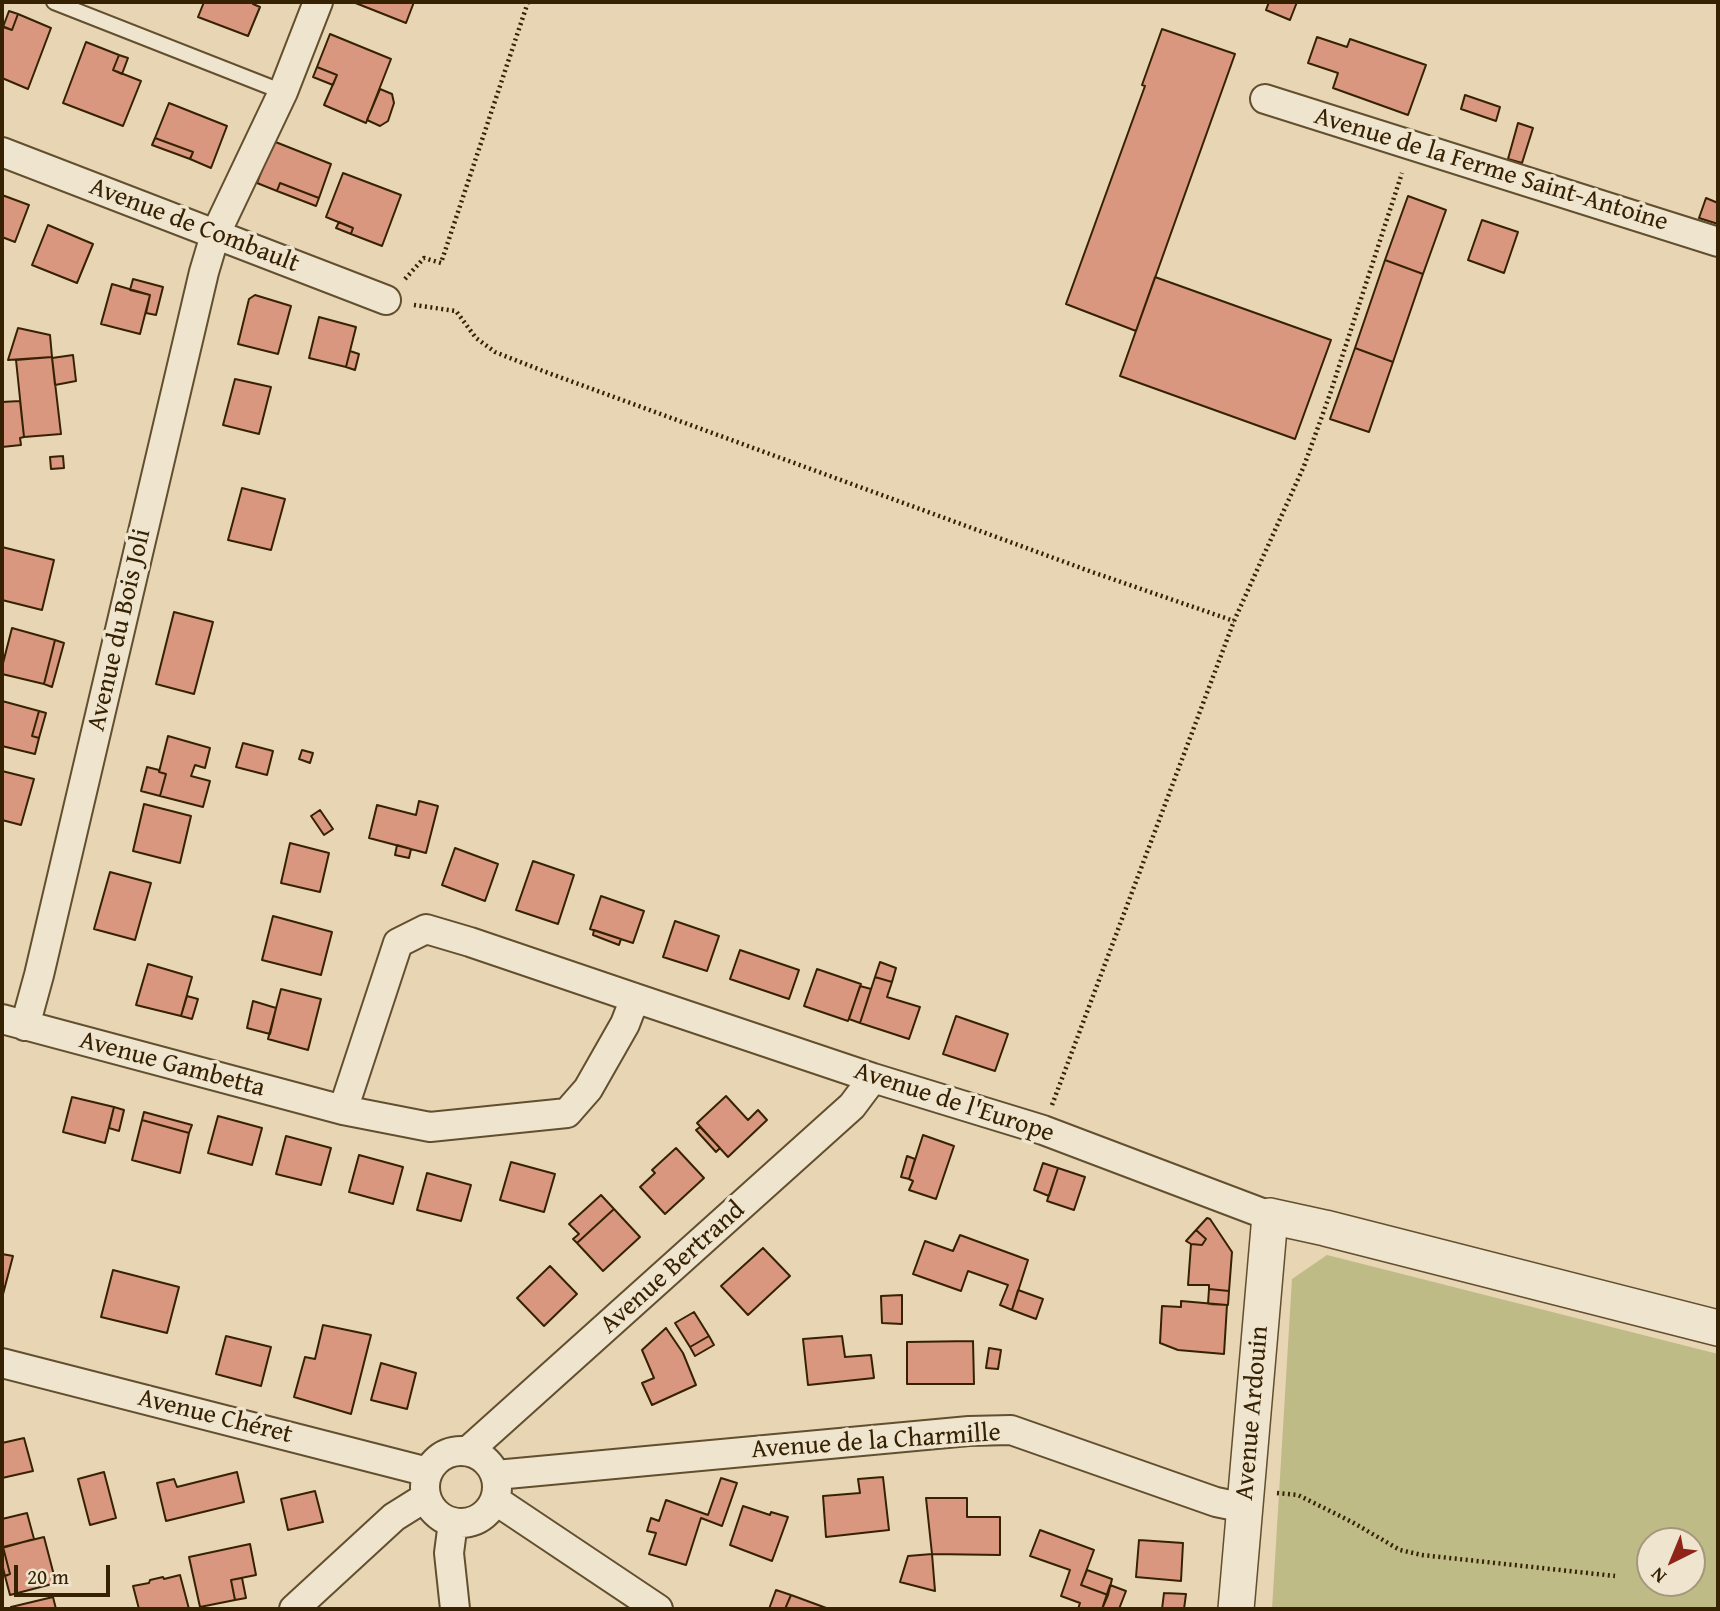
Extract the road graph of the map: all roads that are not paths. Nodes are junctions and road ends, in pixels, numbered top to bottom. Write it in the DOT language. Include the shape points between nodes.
graph roads {
  1 [pos="54,2"];
  2 [pos="318,2"];
  3 [pos="283,92"];
  4 [pos="1265,99"];
  5 [pos="2,152"];
  6 [pos="215,235"];
  7 [pos="1718,242"];
  8 [pos="386,300"];
  9 [pos="635,998"];
  10 [pos="13,1023"];
  11 [pos="873,1078"];
  12 [pos="343,1110"];
  13 [pos="1270,1216"];
  14 [pos="1718,1328"];
  15 [pos="2,1363"];
  16 [pos="468,1451"];
  17 [pos="427,1484"];
  18 [pos="495,1487"];
  19 [pos="1257,1500"];
  20 [pos="453,1522"];
  21 [pos="294,1609"];
  22 [pos="455,1609"];
  23 [pos="657,1609"];
  24 [pos="1236,1609"];
  1 -- 3 [label="lane"];
  2 -- 3 [label="street, Avenue du Bois Joli"];
  3 -- 6 [label="street, Avenue du Bois Joli"];
  4 -- 7 [label="street, Avenue de la Ferme Saint-Antoine"];
  5 -- 6 [label="street, Avenue de Combault"];
  6 -- 8 [label="street, Avenue de Combault"];
  6 -- 10 [label="street, Avenue du Bois Joli" via="39,975"];
  9 -- 11 [label="street, Avenue de l'Europe"];
  9 -- 12 [label="street, Avenue Gambetta" via="588,1089 568,1113 430,1127"];
  9 -- 12 [label="street, Avenue de l'Europe" via="426,929 398,943"];
  10 -- 12 [label="street, Avenue Gambetta"];
  11 -- 13 [label="street, Avenue de l'Europe" via="1043,1130"];
  11 -- 16 [label="street, Avenue Bertrand" via="852,1106"];
  13 -- 14 [label="street"];
  13 -- 19 [label="street, Avenue Ardouin"];
  15 -- 17 [label="street, Avenue Chéret"];
  16 -- 17 [label="street" via="444,1455 434,1463"];
  16 -- 18 [label="street" via="489,1464"];
  17 -- 20 [label="street" via="432,1508"];
  17 -- 21 [label="street"];
  18 -- 19 [label="street, Avenue de la Charmille" via="969,1431 1011,1430 1216,1502"];
  18 -- 20 [label="street" via="488,1511 479,1519"];
  18 -- 23 [label="street"];
  19 -- 24 [label="street, Avenue Ardouin"];
  20 -- 22 [label="street" via="449,1553"];
}
